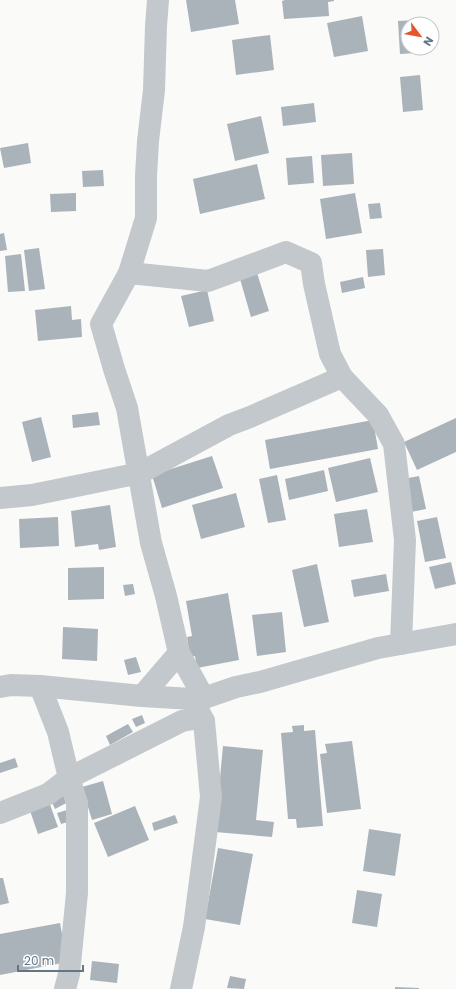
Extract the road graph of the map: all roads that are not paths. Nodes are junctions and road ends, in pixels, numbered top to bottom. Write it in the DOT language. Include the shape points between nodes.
graph roads {
  1 [pos="158,0"];
  2 [pos="129,273"];
  3 [pos="342,377"];
  4 [pos="140,473"];
  5 [pos="0,498"];
  6 [pos="456,634"];
  7 [pos="401,644"];
  8 [pos="179,653"];
  9 [pos="40,686"];
  10 [pos="0,687"];
  11 [pos="142,696"];
  12 [pos="198,698"];
  13 [pos="204,721"];
  14 [pos="69,778"];
  15 [pos="0,814"];
  16 [pos="65,989"];
  17 [pos="182,989"];
  1 -- 2 [label="street" via="154,90 146,176 146,218"];
  2 -- 3 [label="street" via="208,280 286,252 311,263 330,354"];
  2 -- 4 [label="street" via="101,324 127,408"];
  3 -- 4 [label="street" via="229,425"];
  3 -- 7 [label="street" via="378,415 394,444 405,540"];
  4 -- 5 [label="street" via="32,495"];
  4 -- 8 [label="street" via="151,543"];
  6 -- 7 [label="street"];
  7 -- 12 [label="street" via="378,648"];
  8 -- 11 [label="street"];
  8 -- 12 [label="street"];
  9 -- 10 [label="street"];
  9 -- 11 [label="street"];
  9 -- 14 [label="street" via="58,732"];
  11 -- 12 [label="street"];
  12 -- 13 [label="street"];
  13 -- 14 [label="street" via="182,721"];
  13 -- 17 [label="street" via="211,797 194,927"];
  14 -- 15 [label="street" via="48,794"];
  14 -- 16 [label="street" via="77,803 77,893 69,974"];
}
